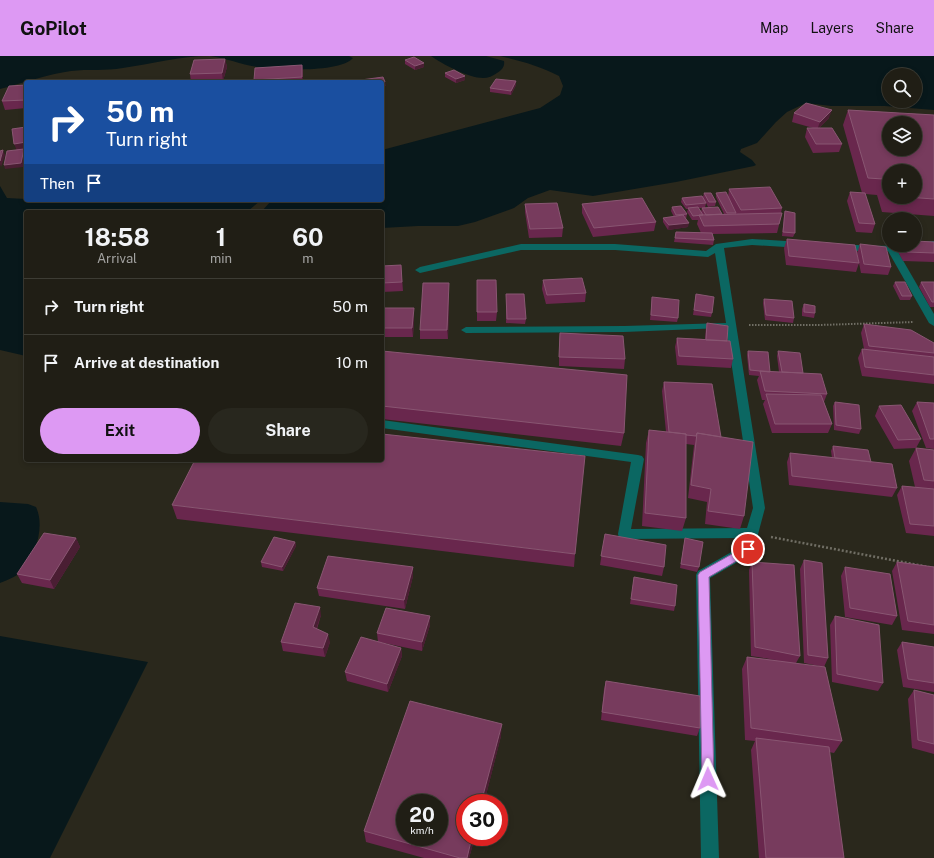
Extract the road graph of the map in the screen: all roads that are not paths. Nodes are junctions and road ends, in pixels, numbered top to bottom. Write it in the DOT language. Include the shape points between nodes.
graph roads {
  1 [pos="934,244"];
  2 [pos="922,245"];
  3 [pos="719,246"];
  4 [pos="813,246"];
  5 [pos="828,246"];
  6 [pos="882,249"];
  7 [pos="893,252"];
  8 [pos="420,270"];
  9 [pos="933,322"];
  10 [pos="732,324"];
  11 [pos="466,330"];
  12 [pos="384,424"];
  13 [pos="752,533"];
  14 [pos="710,858"];
  1 -- 2 [label="street"];
  3 -- 4 [label="street" via="752,242"];
  3 -- 8 [label="street" via="708,254 615,248 521,247"];
  3 -- 10 [label="street"];
  5 -- 6 [label="street"];
  7 -- 9 [label="street"];
  10 -- 11 [label="street"];
  10 -- 13 [label="street" via="759,508"];
  12 -- 13 [label="street" via="638,459 624,534"];
  13 -- 14 [label="street" via="748,549 703,575"];
}
